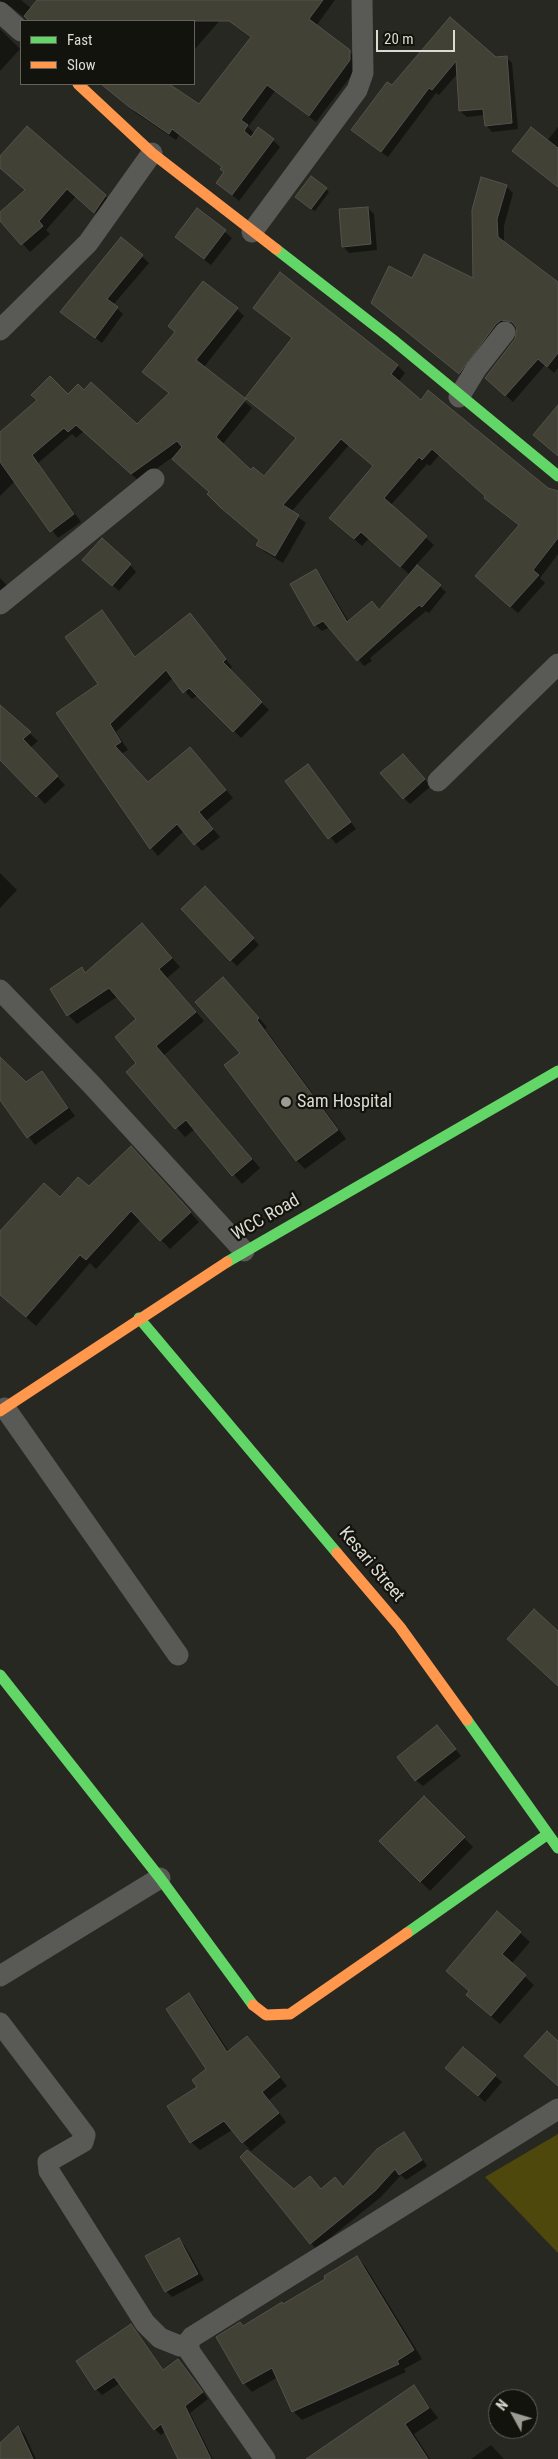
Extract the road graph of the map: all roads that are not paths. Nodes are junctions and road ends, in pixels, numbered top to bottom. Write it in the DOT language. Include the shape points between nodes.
graph roads {
  1 [pos="362,0"];
  2 [pos="0,12"];
  3 [pos="20,30"];
  4 [pos="79,85"];
  5 [pos="152,153"];
  6 [pos="252,232"];
  7 [pos="0,330"];
  8 [pos="505,332"];
  9 [pos="459,396"];
  10 [pos="558,476"];
  11 [pos="154,479"];
  12 [pos="0,604"];
  13 [pos="558,664"];
  14 [pos="438,781"];
  15 [pos="0,990"];
  16 [pos="558,1071"];
  17 [pos="244,1251"];
  18 [pos="140,1318"];
  19 [pos="3,1409"];
  20 [pos="178,1654"];
  21 [pos="0,1675"];
  22 [pos="548,1834"];
  23 [pos="558,1848"];
  24 [pos="160,1878"];
  25 [pos="0,1976"];
  26 [pos="0,2023"];
  27 [pos="558,2109"];
  28 [pos="188,2346"];
  29 [pos="265,2459"];
  1 -- 6 [label="street" via="363,73 356,90"];
  2 -- 3 [label="street"];
  4 -- 5 [label="street"];
  5 -- 6 [label="street"];
  5 -- 7 [label="street" via="88,242"];
  6 -- 9 [label="street" via="392,339"];
  8 -- 9 [label="street"];
  9 -- 10 [label="street"];
  11 -- 12 [label="street"];
  13 -- 14 [label="street"];
  15 -- 17 [label="street"];
  16 -- 17 [label="street, WCC Road"];
  17 -- 18 [label="street, WCC Road"];
  18 -- 19 [label="street, WCC Road"];
  18 -- 22 [label="street, Kesari Street" via="400,1627"];
  19 -- 20 [label="street"];
  21 -- 24 [label="street"];
  22 -- 23 [label="street, Kesari Street"];
  22 -- 24 [label="street" via="302,2007 278,2016 266,2015 253,2005"];
  24 -- 25 [label="street"];
  26 -- 28 [label="street" via="86,2135 82,2142 48,2162 49,2171 145,2323 160,2338"];
  27 -- 28 [label="street" via="195,2334"];
  28 -- 29 [label="street"];
}
